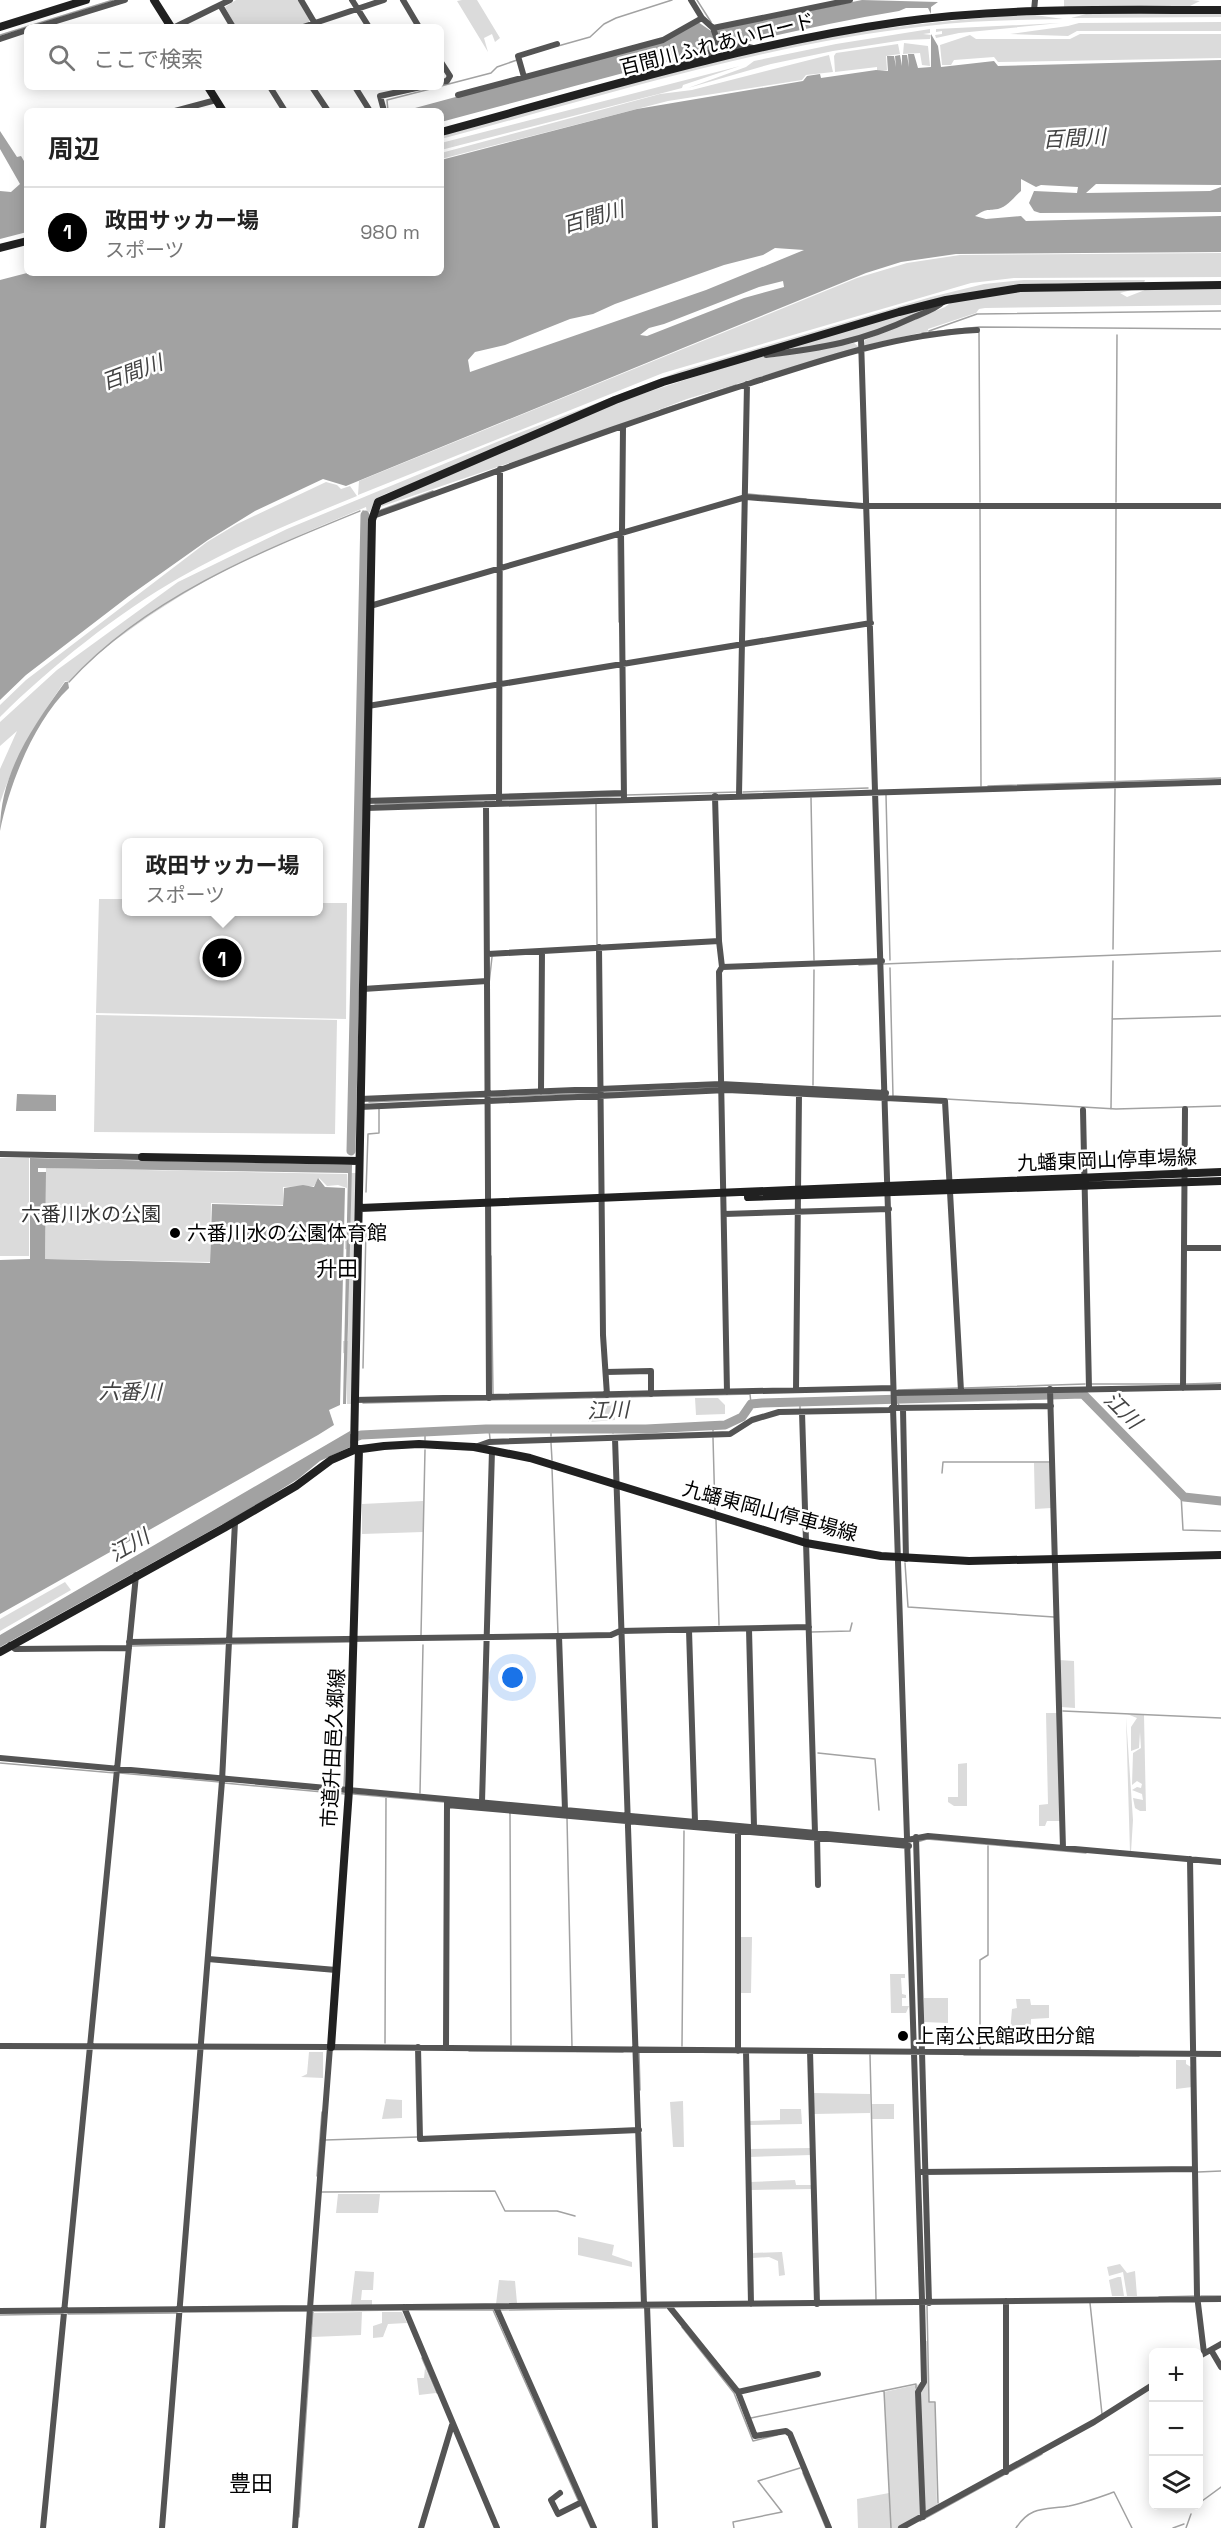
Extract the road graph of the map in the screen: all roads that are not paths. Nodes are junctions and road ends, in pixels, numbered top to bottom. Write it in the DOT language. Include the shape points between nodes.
graph roads {
  1 [pos="86,0"];
  2 [pos="125,0"];
  3 [pos="154,0"];
  4 [pos="230,0"];
  5 [pos="301,0"];
  6 [pos="352,0"];
  7 [pos="384,0"];
  8 [pos="403,0"];
  9 [pos="691,0"];
  10 [pos="850,0"];
  11 [pos="1035,0"];
  12 [pos="220,5"];
  13 [pos="357,8"];
  14 [pos="1034,10"];
  15 [pos="1221,10"];
  16 [pos="702,18"];
  17 [pos="47,24"];
  18 [pos="171,24"];
  19 [pos="179,24"];
  20 [pos="231,24"];
  21 [pos="315,24"];
  22 [pos="318,24"];
  23 [pos="367,24"];
  24 [pos="417,24"];
  25 [pos="0,27"];
  26 [pos="713,29"];
  27 [pos="24,31"];
  28 [pos="0,39"];
  29 [pos="557,44"];
  30 [pos="719,47"];
  31 [pos="754,49"];
  32 [pos="444,67"];
  33 [pos="679,68"];
  34 [pos="525,77"];
  35 [pos="444,82"];
  36 [pos="210,90"];
  37 [pos="272,90"];
  38 [pos="314,90"];
  39 [pos="357,90"];
  40 [pos="400,90"];
  41 [pos="458,95"];
  42 [pos="216,100"];
  43 [pos="186,108"];
  44 [pos="221,108"];
  45 [pos="283,108"];
  46 [pos="326,108"];
  47 [pos="368,108"];
  48 [pos="383,108"];
  49 [pos="444,131"];
  50 [pos="24,242"];
  51 [pos="0,248"];
  52 [pos="1221,285"];
  53 [pos="946,300"];
  54 [pos="977,330"];
  55 [pos="860,348"];
  56 [pos="764,351"];
  57 [pos="747,384"];
  58 [pos="623,427"];
  59 [pos="500,470"];
  60 [pos="746,495"];
  61 [pos="866,505"];
  62 [pos="1221,506"];
  63 [pos="372,516"];
  64 [pos="621,532"];
  65 [pos="500,567"];
  66 [pos="370,606"];
  67 [pos="869,623"];
  68 [pos="742,644"];
  69 [pos="624,664"];
  70 [pos="501,685"];
  71 [pos="368,706"];
  72 [pos="1221,782"];
  73 [pos="876,792"];
  74 [pos="738,793"];
  75 [pos="715,795"];
  76 [pos="624,796"];
  77 [pos="499,800"];
  78 [pos="366,804"];
  79 [pos="486,804"];
  80 [pos="719,940"];
  81 [pos="599,949"];
  82 [pos="542,953"];
  83 [pos="488,954"];
  84 [pos="882,963"];
  85 [pos="721,968"];
  86 [pos="487,983"];
  87 [pos="363,989"];
  88 [pos="721,1087"];
  89 [pos="541,1092"];
  90 [pos="600,1092"];
  91 [pos="799,1094"];
  92 [pos="886,1096"];
  93 [pos="488,1097"];
  94 [pos="360,1103"];
  95 [pos="1185,1109"];
  96 [pos="1083,1110"];
  97 [pos="0,1154"];
  98 [pos="142,1157"];
  99 [pos="359,1161"];
  100 [pos="1221,1172"];
  101 [pos="1185,1178"];
  102 [pos="1221,1181"];
  103 [pos="1084,1182"];
  104 [pos="950,1187"];
  105 [pos="888,1189"];
  106 [pos="798,1192"];
  107 [pos="723,1195"];
  108 [pos="602,1199"];
  109 [pos="489,1203"];
  110 [pos="360,1208"];
  111 [pos="889,1209"];
  112 [pos="799,1212"];
  113 [pos="725,1214"];
  114 [pos="1186,1248"];
  115 [pos="1221,1248"];
  116 [pos="606,1372"];
  117 [pos="1089,1385"];
  118 [pos="1183,1385"];
  119 [pos="1221,1386"];
  120 [pos="961,1389"];
  121 [pos="1050,1389"];
  122 [pos="796,1390"];
  123 [pos="728,1392"];
  124 [pos="894,1392"];
  125 [pos="651,1394"];
  126 [pos="607,1395"];
  127 [pos="489,1398"];
  128 [pos="354,1400"];
  129 [pos="1050,1405"];
  130 [pos="898,1408"];
  131 [pos="802,1412"];
  132 [pos="615,1438"];
  133 [pos="474,1447"];
  134 [pos="356,1448"];
  135 [pos="492,1450"];
  136 [pos="617,1484"];
  137 [pos="235,1522"];
  138 [pos="806,1543"];
  139 [pos="1221,1555"];
  140 [pos="903,1559"];
  141 [pos="1055,1559"];
  142 [pos="136,1575"];
  143 [pos="807,1627"];
  144 [pos="749,1630"];
  145 [pos="689,1631"];
  146 [pos="623,1632"];
  147 [pos="559,1637"];
  148 [pos="486,1639"];
  149 [pos="355,1641"];
  150 [pos="229,1643"];
  151 [pos="10,1645"];
  152 [pos="129,1645"];
  153 [pos="0,1652"];
  154 [pos="0,1758"];
  155 [pos="117,1771"];
  156 [pos="222,1781"];
  157 [pos="349,1793"];
  158 [pos="447,1802"];
  159 [pos="482,1802"];
  160 [pos="565,1810"];
  161 [pos="629,1820"];
  162 [pos="695,1822"];
  163 [pos="754,1827"];
  164 [pos="738,1828"];
  165 [pos="817,1835"];
  166 [pos="913,1844"];
  167 [pos="1064,1848"];
  168 [pos="1190,1861"];
  169 [pos="1221,1862"];
  170 [pos="818,1885"];
  171 [pos="208,1959"];
  172 [pos="334,1970"];
  173 [pos="0,2046"];
  174 [pos="90,2048"];
  175 [pos="200,2048"];
  176 [pos="329,2048"];
  177 [pos="446,2048"];
  178 [pos="418,2049"];
  179 [pos="738,2051"];
  180 [pos="919,2051"];
  181 [pos="637,2052"];
  182 [pos="746,2052"];
  183 [pos="810,2053"];
  184 [pos="1221,2054"];
  185 [pos="1193,2055"];
  186 [pos="639,2128"];
  187 [pos="1194,2169"];
  188 [pos="922,2172"];
  189 [pos="1197,2297"];
  190 [pos="1221,2299"];
  191 [pos="922,2301"];
  192 [pos="929,2301"];
  193 [pos="1006,2301"];
  194 [pos="751,2302"];
  195 [pos="817,2302"];
  196 [pos="646,2305"];
  197 [pos="668,2305"];
  198 [pos="404,2309"];
  199 [pos="496,2309"];
  200 [pos="310,2310"];
  201 [pos="0,2311"];
  202 [pos="179,2311"];
  203 [pos="64,2313"];
  204 [pos="1221,2344"];
  205 [pos="1207,2353"];
  206 [pos="1221,2367"];
  207 [pos="818,2374"];
  208 [pos="1149,2387"];
  209 [pos="738,2392"];
  210 [pos="452,2425"];
  211 [pos="1005,2471"];
  212 [pos="560,2493"];
  213 [pos="580,2503"];
  214 [pos="923,2517"];
  215 [pos="44,2528"];
  216 [pos="162,2528"];
  217 [pos="295,2528"];
  218 [pos="421,2528"];
  219 [pos="497,2528"];
  220 [pos="594,2528"];
  221 [pos="655,2528"];
  222 [pos="829,2528"];
  223 [pos="901,2528"];
  1 -- 25 [label="street"];
  2 -- 17 [label="street"];
  3 -- 18 [label="street"];
  4 -- 12 [label="street"];
  5 -- 21 [label="street"];
  6 -- 13 [label="street"];
  7 -- 13 [label="street"];
  8 -- 24 [label="street"];
  9 -- 16 [label="street"];
  10 -- 26 [label="street"];
  11 -- 14 [label="street"];
  12 -- 19 [label="street"];
  12 -- 20 [label="street"];
  13 -- 22 [label="street"];
  13 -- 23 [label="street"];
  14 -- 15 [label="street, 百間川ふれあいロード"];
  14 -- 31 [label="street, 百間川ふれあいロード" via="901,22"];
  16 -- 26 [label="street"];
  16 -- 34 [label="street" via="663,40"];
  26 -- 30 [label="street"];
  27 -- 28 [label="street"];
  29 -- 34 [label="street" via="518,59"];
  30 -- 31 [label="street"];
  30 -- 33 [label="street"];
  31 -- 33 [label="street, 百間川ふれあいロード"];
  32 -- 35 [label="street" via="450,76"];
  33 -- 49 [label="street, 百間川ふれあいロード"];
  34 -- 41 [label="street"];
  36 -- 42 [label="street"];
  37 -- 45 [label="street"];
  38 -- 46 [label="street"];
  39 -- 47 [label="street"];
  40 -- 48 [label="street" via="380,96"];
  42 -- 43 [label="street"];
  42 -- 44 [label="street"];
  50 -- 51 [label="street"];
  52 -- 53 [label="street" via="1050,286"];
  53 -- 55 [label="street"];
  53 -- 56 [label="street"];
  54 -- 55 [label="street" via="936,332"];
  55 -- 56 [label="street" via="765,355"];
  55 -- 57 [label="street"];
  55 -- 61 [label="street"];
  56 -- 63 [label="street" via="615,400 382,498"];
  57 -- 58 [label="street"];
  57 -- 60 [label="street"];
  58 -- 59 [label="street"];
  58 -- 64 [label="street"];
  59 -- 63 [label="street"];
  59 -- 65 [label="street"];
  60 -- 61 [label="street"];
  60 -- 64 [label="street"];
  60 -- 68 [label="street"];
  61 -- 62 [label="street"];
  61 -- 67 [label="street"];
  63 -- 66 [label="street"];
  64 -- 65 [label="street"];
  64 -- 69 [label="street"];
  65 -- 66 [label="street"];
  65 -- 70 [label="street"];
  66 -- 71 [label="street"];
  67 -- 68 [label="street"];
  67 -- 73 [label="street"];
  68 -- 69 [label="street"];
  68 -- 74 [label="street"];
  69 -- 70 [label="street"];
  69 -- 76 [label="street"];
  70 -- 71 [label="street"];
  70 -- 77 [label="street"];
  71 -- 78 [label="street"];
  72 -- 73 [label="street"];
  73 -- 74 [label="street"];
  73 -- 84 [label="street"];
  74 -- 75 [label="street"];
  75 -- 76 [label="street"];
  75 -- 80 [label="street"];
  76 -- 77 [label="street"];
  77 -- 78 [label="street"];
  77 -- 79 [label="street"];
  78 -- 79 [label="street"];
  78 -- 87 [label="street"];
  79 -- 83 [label="street"];
  80 -- 81 [label="street"];
  80 -- 85 [label="street"];
  81 -- 82 [label="street"];
  81 -- 90 [label="street"];
  82 -- 83 [label="street"];
  82 -- 89 [label="street"];
  83 -- 86 [label="street"];
  84 -- 85 [label="street"];
  84 -- 92 [label="street"];
  85 -- 88 [label="street"];
  86 -- 87 [label="street"];
  86 -- 93 [label="street"];
  87 -- 94 [label="street"];
  88 -- 90 [label="street"];
  88 -- 91 [label="street"];
  88 -- 92 [label="street"];
  88 -- 107 [label="street"];
  89 -- 90 [label="street"];
  89 -- 93 [label="street"];
  90 -- 93 [label="street"];
  90 -- 108 [label="street"];
  91 -- 92 [label="street"];
  91 -- 106 [label="street"];
  92 -- 104 [label="street" via="945,1101"];
  92 -- 105 [label="street"];
  93 -- 94 [label="street"];
  93 -- 109 [label="street"];
  94 -- 99 [label="street"];
  95 -- 101 [label="street"];
  96 -- 103 [label="street"];
  97 -- 98 [label="street"];
  98 -- 99 [label="street"];
  99 -- 110 [label="street"];
  100 -- 101 [label="street, 九蟠東岡山停車場線"];
  101 -- 102 [label="street, 九蟠東岡山停車場線"];
  101 -- 103 [label="street, 九蟠東岡山停車場線"];
  101 -- 114 [label="street"];
  103 -- 104 [label="street, 九蟠東岡山停車場線"];
  103 -- 117 [label="street"];
  104 -- 105 [label="street, 九蟠東岡山停車場線"];
  104 -- 120 [label="street"];
  105 -- 106 [label="street, 九蟠東岡山停車場線"];
  105 -- 111 [label="street"];
  106 -- 107 [label="street, 九蟠東岡山停車場線"];
  106 -- 112 [label="street"];
  107 -- 108 [label="street, 九蟠東岡山停車場線"];
  107 -- 113 [label="street"];
  108 -- 109 [label="street, 九蟠東岡山停車場線"];
  108 -- 116 [label="street"];
  109 -- 110 [label="street, 九蟠東岡山停車場線"];
  109 -- 127 [label="street"];
  110 -- 128 [label="street"];
  111 -- 112 [label="street"];
  111 -- 124 [label="street"];
  112 -- 113 [label="street"];
  112 -- 122 [label="street"];
  113 -- 123 [label="street"];
  114 -- 115 [label="street"];
  114 -- 118 [label="street"];
  116 -- 125 [label="street" via="651,1371"];
  116 -- 126 [label="street"];
  117 -- 118 [label="street"];
  117 -- 121 [label="street"];
  118 -- 119 [label="street"];
  120 -- 121 [label="street"];
  120 -- 124 [label="street"];
  121 -- 129 [label="street"];
  122 -- 123 [label="street"];
  122 -- 124 [label="street"];
  123 -- 125 [label="street"];
  124 -- 130 [label="street"];
  125 -- 126 [label="street"];
  126 -- 127 [label="street"];
  127 -- 128 [label="street"];
  128 -- 134 [label="street"];
  129 -- 130 [label="street"];
  129 -- 141 [label="street"];
  130 -- 131 [label="street"];
  130 -- 140 [label="street"];
  131 -- 132 [label="street" via="767,1415 730,1434"];
  131 -- 138 [label="street"];
  132 -- 133 [label="street" via="489,1442"];
  132 -- 136 [label="street"];
  133 -- 134 [label="street, 九蟠東岡山停車場線" via="419,1444"];
  133 -- 135 [label="street, 九蟠東岡山停車場線"];
  134 -- 137 [label="street, 九蟠東岡山停車場線"];
  134 -- 149 [label="street, 市道升田邑久郷線"];
  135 -- 136 [label="street, 九蟠東岡山停車場線"];
  135 -- 148 [label="street"];
  136 -- 138 [label="street, 九蟠東岡山停車場線"];
  136 -- 146 [label="street"];
  137 -- 142 [label="street, 九蟠東岡山停車場線"];
  137 -- 150 [label="street"];
  138 -- 140 [label="street, 九蟠東岡山停車場線"];
  138 -- 143 [label="street"];
  139 -- 141 [label="street, 九蟠東岡山停車場線"];
  140 -- 141 [label="street, 九蟠東岡山停車場線"];
  140 -- 166 [label="street"];
  141 -- 167 [label="street"];
  142 -- 151 [label="street, 九蟠東岡山停車場線"];
  142 -- 152 [label="street"];
  143 -- 144 [label="street"];
  143 -- 165 [label="street"];
  144 -- 145 [label="street"];
  144 -- 163 [label="street"];
  145 -- 146 [label="street"];
  145 -- 162 [label="street"];
  146 -- 147 [label="street"];
  146 -- 161 [label="street"];
  147 -- 148 [label="street"];
  147 -- 160 [label="street"];
  148 -- 149 [label="street"];
  148 -- 159 [label="street"];
  149 -- 150 [label="street"];
  149 -- 157 [label="street, 市道升田邑久郷線"];
  150 -- 152 [label="street"];
  150 -- 156 [label="street"];
  151 -- 152 [label="street" via="15,1649"];
  151 -- 153 [label="street, 九蟠東岡山停車場線"];
  152 -- 155 [label="street"];
  154 -- 155 [label="street"];
  155 -- 156 [label="street"];
  155 -- 174 [label="street"];
  156 -- 157 [label="street"];
  156 -- 171 [label="street"];
  157 -- 158 [label="street"];
  157 -- 172 [label="street, 市道升田邑久郷線"];
  158 -- 159 [label="street"];
  158 -- 161 [label="street"];
  158 -- 177 [label="street"];
  159 -- 160 [label="street"];
  160 -- 161 [label="street"];
  161 -- 162 [label="street"];
  161 -- 164 [label="street"];
  161 -- 181 [label="street"];
  162 -- 164 [label="street"];
  163 -- 164 [label="street"];
  163 -- 165 [label="street"];
  164 -- 165 [label="street"];
  164 -- 179 [label="street"];
  165 -- 166 [label="street"];
  165 -- 170 [label="street"];
  166 -- 167 [label="street"];
  166 -- 180 [label="street"];
  167 -- 168 [label="street"];
  168 -- 169 [label="street"];
  168 -- 185 [label="street"];
  171 -- 172 [label="street"];
  171 -- 175 [label="street"];
  172 -- 176 [label="street, 市道升田邑久郷線"];
  173 -- 174 [label="street"];
  174 -- 175 [label="street"];
  174 -- 203 [label="street"];
  175 -- 176 [label="street"];
  175 -- 202 [label="street"];
  176 -- 178 [label="street"];
  176 -- 200 [label="street"];
  177 -- 178 [label="street"];
  177 -- 181 [label="street"];
  178 -- 186 [label="street" via="420,2138"];
  179 -- 181 [label="street"];
  179 -- 182 [label="street"];
  180 -- 183 [label="street"];
  180 -- 185 [label="street"];
  180 -- 188 [label="street"];
  181 -- 186 [label="street"];
  182 -- 183 [label="street"];
  182 -- 194 [label="street"];
  183 -- 195 [label="street"];
  184 -- 185 [label="street"];
  185 -- 187 [label="street"];
  186 -- 196 [label="street"];
  187 -- 188 [label="street"];
  187 -- 189 [label="street"];
  188 -- 191 [label="street"];
  188 -- 192 [label="street"];
  189 -- 190 [label="street"];
  189 -- 193 [label="street"];
  189 -- 205 [label="street"];
  191 -- 192 [label="street"];
  191 -- 195 [label="street"];
  191 -- 214 [label="street" via="924,2382 918,2392"];
  192 -- 193 [label="street"];
  193 -- 211 [label="street"];
  194 -- 195 [label="street"];
  194 -- 197 [label="street"];
  196 -- 197 [label="street"];
  196 -- 199 [label="street"];
  196 -- 221 [label="street"];
  197 -- 209 [label="street"];
  198 -- 199 [label="street"];
  198 -- 200 [label="street"];
  198 -- 210 [label="street"];
  199 -- 213 [label="street"];
  200 -- 202 [label="street"];
  200 -- 217 [label="street"];
  201 -- 203 [label="street"];
  202 -- 203 [label="street"];
  202 -- 216 [label="street"];
  203 -- 215 [label="street"];
  204 -- 205 [label="street"];
  205 -- 206 [label="street"];
  207 -- 209 [label="street"];
  208 -- 211 [label="street"];
  209 -- 222 [label="street" via="756,2437 786,2431 790,2434"];
  210 -- 218 [label="street"];
  210 -- 219 [label="street"];
  211 -- 214 [label="street"];
  212 -- 213 [label="street" via="551,2500 558,2514"];
  213 -- 220 [label="street"];
  214 -- 223 [label="street"];
}
